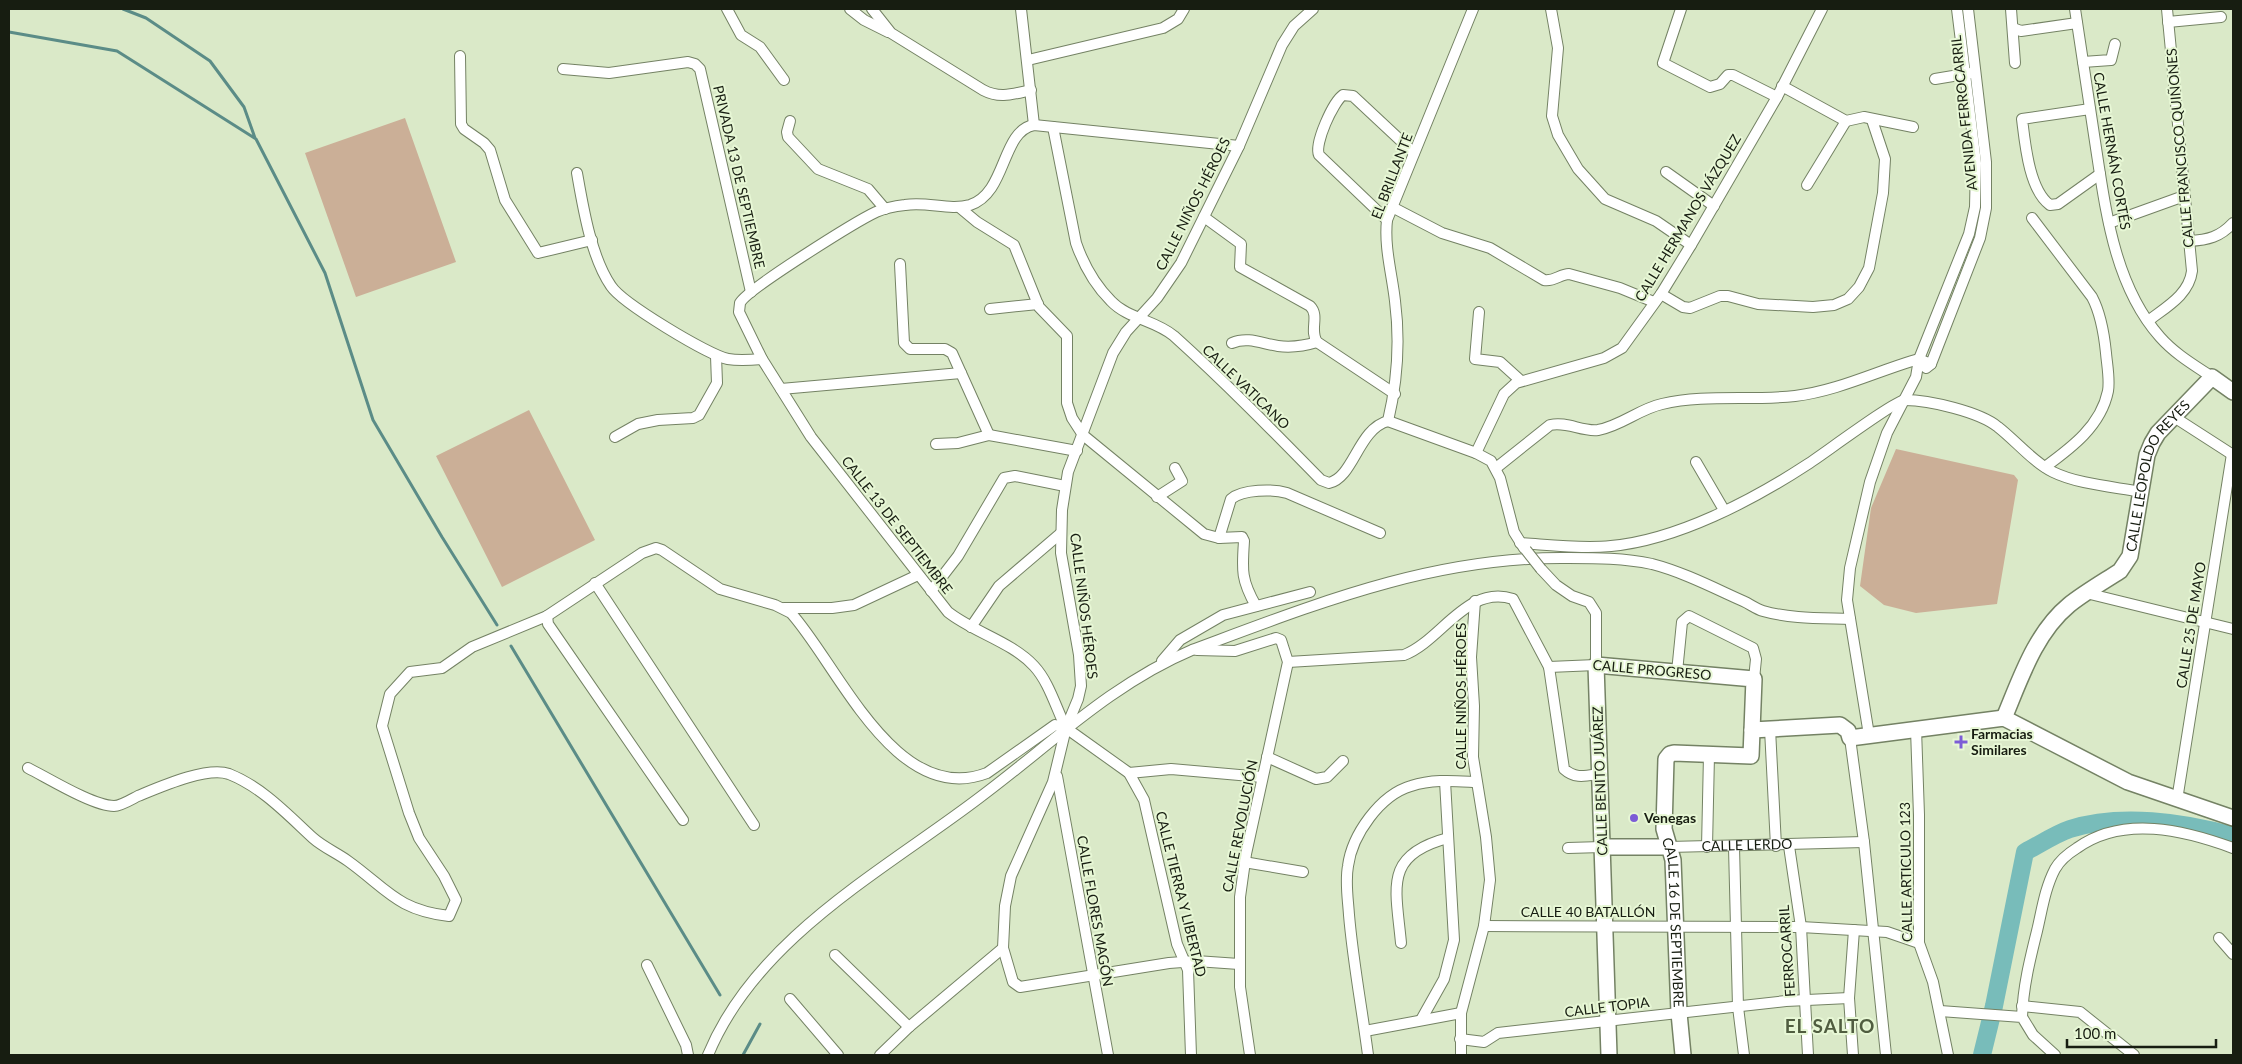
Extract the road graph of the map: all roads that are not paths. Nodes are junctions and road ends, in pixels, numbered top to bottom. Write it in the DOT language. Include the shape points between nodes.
graph roads {
  1 [pos="726,9"];
  2 [pos="850,9"];
  3 [pos="872,9"];
  4 [pos="1021,9"];
  5 [pos="1184,9"];
  6 [pos="1312,9"];
  7 [pos="1473,9"];
  8 [pos="1551,9"];
  9 [pos="1681,9"];
  10 [pos="1822,9"];
  11 [pos="1957,9"];
  12 [pos="1968,9"];
  13 [pos="2011,9"];
  14 [pos="2075,9"];
  15 [pos="2167,9"];
  16 [pos="2220,17"];
  17 [pos="2168,22"];
  18 [pos="2077,23"];
  19 [pos="2014,28"];
  20 [pos="891,33"];
  21 [pos="2115,44"];
  22 [pos="460,56"];
  23 [pos="1028,60"];
  24 [pos="2083,62"];
  25 [pos="2015,63"];
  26 [pos="563,69"];
  27 [pos="1970,73"];
  28 [pos="1935,79"];
  29 [pos="784,80"];
  30 [pos="1782,86"];
  31 [pos="1030,90"];
  32 [pos="1777,97"];
  33 [pos="2090,109"];
  34 [pos="1872,120"];
  35 [pos="790,121"];
  36 [pos="1846,121"];
  37 [pos="1034,124"];
  38 [pos="1053,126"];
  39 [pos="1913,127"];
  40 [pos="1239,146"];
  41 [pos="1414,153"];
  42 [pos="1666,172"];
  43 [pos="577,173"];
  44 [pos="2100,174"];
  45 [pos="1807,185"];
  46 [pos="1982,192"];
  47 [pos="2184,196"];
  48 [pos="1392,206"];
  49 [pos="1714,206"];
  50 [pos="960,207"];
  51 [pos="885,209"];
  52 [pos="1204,218"];
  53 [pos="2032,218"];
  54 [pos="1387,220"];
  55 [pos="2108,223"];
  56 [pos="2233,223"];
  57 [pos="592,240"];
  58 [pos="2189,241"];
  59 [pos="1691,245"];
  60 [pos="900,264"];
  61 [pos="751,292"];
  62 [pos="1657,298"];
  63 [pos="1038,304"];
  64 [pos="990,309"];
  65 [pos="1478,312"];
  66 [pos="1139,316"];
  67 [pos="2148,322"];
  68 [pos="1317,342"];
  69 [pos="1232,343"];
  70 [pos="716,356"];
  71 [pos="762,359"];
  72 [pos="1919,360"];
  73 [pos="1931,364"];
  74 [pos="961,373"];
  75 [pos="1916,377"];
  76 [pos="2212,377"];
  77 [pos="1520,381"];
  78 [pos="781,389"];
  79 [pos="2233,392"];
  80 [pos="1394,394"];
  81 [pos="1903,400"];
  82 [pos="2174,417"];
  83 [pos="1388,421"];
  84 [pos="1083,434"];
  85 [pos="989,435"];
  86 [pos="615,437"];
  87 [pos="936,444"];
  88 [pos="1077,451"];
  89 [pos="1476,453"];
  90 [pos="2233,454"];
  91 [pos="1696,462"];
  92 [pos="2045,467"];
  93 [pos="1175,468"];
  94 [pos="1496,468"];
  95 [pos="1065,486"];
  96 [pos="2142,492"];
  97 [pos="1157,497"];
  98 [pos="1724,510"];
  99 [pos="1061,533"];
  100 [pos="1380,533"];
  101 [pos="1219,538"];
  102 [pos="1523,546"];
  103 [pos="918,575"];
  104 [pos="595,583"];
  105 [pos="931,591"];
  106 [pos="1310,592"];
  107 [pos="2086,593"];
  108 [pos="1475,601"];
  109 [pos="1256,606"];
  110 [pos="784,608"];
  111 [pos="548,616"];
  112 [pos="1850,619"];
  113 [pos="2205,621"];
  114 [pos="971,627"];
  115 [pos="2233,628"];
  116 [pos="1192,650"];
  117 [pos="1288,662"];
  118 [pos="1159,664"];
  119 [pos="1596,665"];
  120 [pos="1550,667"];
  121 [pos="1677,672"];
  122 [pos="1754,679"];
  123 [pos="2004,718"];
  124 [pos="1066,728"];
  125 [pos="1770,729"];
  126 [pos="1916,729"];
  127 [pos="1752,730"];
  128 [pos="1869,735"];
  129 [pos="1850,738"];
  130 [pos="1709,755"];
  131 [pos="1751,756"];
  132 [pos="1772,756"];
  133 [pos="1267,757"];
  134 [pos="1343,761"];
  135 [pos="28,768"];
  136 [pos="1056,772"];
  137 [pos="1129,773"];
  138 [pos="1599,774"];
  139 [pos="1262,777"];
  140 [pos="1445,781"];
  141 [pos="1476,782"];
  142 [pos="2177,800"];
  143 [pos="2233,818"];
  144 [pos="683,820"];
  145 [pos="754,825"];
  146 [pos="1448,838"];
  147 [pos="1864,842"];
  148 [pos="1602,846"];
  149 [pos="1776,846"];
  150 [pos="1789,846"];
  151 [pos="1669,847"];
  152 [pos="1707,847"];
  153 [pos="1734,847"];
  154 [pos="1568,848"];
  155 [pos="2233,848"];
  156 [pos="1244,862"];
  157 [pos="1303,872"];
  158 [pos="1674,925"];
  159 [pos="1484,926"];
  160 [pos="1604,926"];
  161 [pos="1735,926"];
  162 [pos="1801,927"];
  163 [pos="1854,930"];
  164 [pos="1873,931"];
  165 [pos="2219,938"];
  166 [pos="1401,943"];
  167 [pos="1919,943"];
  168 [pos="1003,948"];
  169 [pos="2233,954"];
  170 [pos="835,955"];
  171 [pos="1185,962"];
  172 [pos="1239,964"];
  173 [pos="647,965"];
  174 [pos="1092,975"];
  175 [pos="1848,998"];
  176 [pos="790,999"];
  177 [pos="1804,999"];
  178 [pos="1738,1007"];
  179 [pos="1940,1011"];
  180 [pos="2022,1012"];
  181 [pos="1461,1013"];
  182 [pos="1679,1013"];
  183 [pos="1421,1020"];
  184 [pos="1607,1021"];
  185 [pos="909,1027"];
  186 [pos="1365,1032"];
  187 [pos="1460,1040"];
  188 [pos="688,1055"];
  189 [pos="708,1055"];
  190 [pos="838,1055"];
  191 [pos="880,1055"];
  192 [pos="1108,1055"];
  193 [pos="1190,1055"];
  194 [pos="1250,1055"];
  195 [pos="1368,1055"];
  196 [pos="1461,1055"];
  197 [pos="1609,1055"];
  198 [pos="1683,1055"];
  199 [pos="1744,1055"];
  200 [pos="1808,1055"];
  201 [pos="1853,1055"];
  202 [pos="1886,1055"];
  203 [pos="1948,1055"];
  204 [pos="2055,1055"];
  205 [pos="2134,1055"];
  1 -- 29 [label="street" via="741,35 760,47"];
  2 -- 20 [label="street"];
  3 -- 20 [label="street"];
  4 -- 23 [label="street"];
  5 -- 23 [label="street" via="1178,18 1163,28"];
  6 -- 40 [label="street, CALLE NIÑOS HÉROES" via="1294,26 1282,44"];
  7 -- 41 [label="street, EL BRILLANTE"];
  8 -- 59 [label="street" via="1558,48 1552,116 1558,135 1573,160 1605,199 1656,221"];
  9 -- 32 [label="street" via="1663,63 1710,87 1733,75"];
  10 -- 30 [label="street, CALLE HERMANOS VÁZQUEZ"];
  11 -- 27 [label="street, AVENIDA FERROCARRIL"];
  12 -- 27 [label="street, AVENIDA FERROCARRIL"];
  13 -- 19 [label="street"];
  14 -- 18 [label="street, CALLE HERNÁN CORTÉS"];
  15 -- 17 [label="street, CALLE FRANCISCO QUIÑONES"];
  16 -- 17 [label="street"];
  17 -- 47 [label="street, CALLE FRANCISCO QUIÑONES"];
  18 -- 19 [label="street" via="2021,30"];
  18 -- 24 [label="street, CALLE HERNÁN CORTÉS"];
  19 -- 25 [label="street"];
  20 -- 31 [label="street" via="993,95"];
  21 -- 24 [label="street" via="2111,60"];
  22 -- 57 [label="street" via="461,124 490,150 505,200 538,253"];
  23 -- 31 [label="street"];
  24 -- 33 [label="street, CALLE HERNÁN CORTÉS"];
  26 -- 61 [label="street, PRIVADA 13 DE SEPTIEMBRE" via="609,73 688,62 700,69"];
  27 -- 28 [label="street"];
  27 -- 46 [label="street, AVENIDA FERROCARRIL" via="1976,163"];
  30 -- 32 [label="street, CALLE HERMANOS VÁZQUEZ"];
  30 -- 36 [label="street"];
  31 -- 37 [label="street"];
  32 -- 49 [label="street, CALLE HERMANOS VÁZQUEZ"];
  33 -- 44 [label="street, CALLE HERNÁN CORTÉS"];
  33 -- 44 [label="street" via="2022,119 2025,146 2033,175 2050,205 2058,204"];
  34 -- 36 [label="street" via="1857,117"];
  34 -- 39 [label="street"];
  34 -- 62 [label="street" via="1885,159 1883,193 1869,268 1848,299 1834,305 1814,307 1758,304 1720,296 1690,308"];
  35 -- 51 [label="street" via="788,137 818,168 868,189"];
  36 -- 45 [label="street"];
  37 -- 38 [label="street"];
  37 -- 50 [label="street" via="1026,126 1015,137 995,183 987,193"];
  38 -- 40 [label="street"];
  38 -- 66 [label="street, CALLE VATICANO" via="1082,260 1094,282 1111,302"];
  40 -- 52 [label="street, CALLE NIÑOS HÉROES"];
  41 -- 48 [label="street, EL BRILLANTE"];
  41 -- 54 [label="street" via="1352,96 1343,94 1336,100 1317,150 1322,159"];
  42 -- 49 [label="street"];
  43 -- 57 [label="street"];
  44 -- 55 [label="street, CALLE HERNÁN CORTÉS"];
  46 -- 72 [label="street, AVENIDA FERROCARRIL" via="1969,234"];
  46 -- 73 [label="street, AVENIDA FERROCARRIL" via="1980,238"];
  47 -- 55 [label="street"];
  47 -- 58 [label="street, CALLE FRANCISCO QUIÑONES"];
  48 -- 54 [label="street, EL BRILLANTE"];
  48 -- 62 [label="street" via="1442,233 1490,248 1544,280 1569,274"];
  49 -- 59 [label="street, CALLE HERMANOS VÁZQUEZ"];
  50 -- 51 [label="street" via="907,204"];
  50 -- 63 [label="street" via="1014,245"];
  51 -- 61 [label="street" via="863,219"];
  52 -- 66 [label="street, CALLE NIÑOS HÉROES" via="1170,282"];
  52 -- 68 [label="street" via="1241,244 1240,267 1310,306 1315,314 1313,331"];
  53 -- 92 [label="street" via="2098,308 2105,340 2108,380 2105,400 2093,424 2071,448"];
  54 -- 80 [label="street, EL BRILLANTE" via="1396,317"];
  55 -- 67 [label="street, CALLE HERNÁN CORTÉS" via="2120,264"];
  56 -- 58 [label="street" via="2223,234 2207,240"];
  57 -- 70 [label="street" via="614,291 675,333"];
  58 -- 67 [label="street, CALLE FRANCISCO QUIÑONES" via="2192,271 2188,287"];
  59 -- 62 [label="street, CALLE HERMANOS VÁZQUEZ"];
  60 -- 74 [label="street" via="904,343 910,349 945,349 952,353"];
  61 -- 71 [label="street, CALLE 13 DE SEPTIEMBRE" via="742,299 739,308"];
  62 -- 77 [label="street, CALLE HERMANOS VÁZQUEZ" via="1615,354"];
  63 -- 64 [label="street"];
  63 -- 84 [label="street" via="1067,336 1068,403 1072,418"];
  65 -- 77 [label="street" via="1475,359 1500,362"];
  66 -- 83 [label="street, CALLE VATICANO" via="1172,335 1321,480 1329,483 1339,478 1376,426"];
  66 -- 84 [label="street, CALLE NIÑOS HÉROES" via="1114,354"];
  67 -- 76 [label="street, CALLE HERNÁN CORTÉS" via="2174,351"];
  68 -- 69 [label="street" via="1301,347 1254,340"];
  68 -- 80 [label="street"];
  70 -- 71 [label="street"];
  70 -- 86 [label="street" via="717,383 699,415 638,424"];
  71 -- 78 [label="street, CALLE 13 DE SEPTIEMBRE"];
  72 -- 73 [label="street"];
  72 -- 75 [label="street, AVENIDA FERROCARRIL"];
  72 -- 94 [label="street" via="1829,390 1797,396 1699,399 1661,404 1597,430 1558,423 1541,430"];
  73 -- 75 [label="street, AVENIDA FERROCARRIL"];
  74 -- 78 [label="street"];
  74 -- 85 [label="street"];
  75 -- 81 [label="street, AVENIDA FERROCARRIL"];
  76 -- 79 [label="street"];
  76 -- 82 [label="street, CALLE LEOPOLDO REYES"];
  77 -- 89 [label="street, CALLE HERMANOS VÁZQUEZ" via="1504,394"];
  78 -- 103 [label="street, CALLE 13 DE SEPTIEMBRE" via="823,454"];
  80 -- 83 [label="street, EL BRILLANTE"];
  81 -- 92 [label="street" via="1965,411 1988,420"];
  81 -- 98 [label="street" via="1786,478"];
  81 -- 112 [label="street, AVENIDA FERROCARRIL" via="1886,433 1858,529 1847,600"];
  82 -- 90 [label="street"];
  82 -- 96 [label="street, CALLE LEOPOLDO REYES" via="2158,433 2147,455"];
  83 -- 89 [label="street"];
  84 -- 88 [label="street, CALLE NIÑOS HÉROES"];
  84 -- 97 [label="street"];
  85 -- 87 [label="street" via="958,443"];
  85 -- 88 [label="street"];
  88 -- 95 [label="street, CALLE NIÑOS HÉROES"];
  89 -- 94 [label="street" via="1491,461"];
  90 -- 113 [label="street, CALLE 25 DE MAYO"];
  91 -- 98 [label="street"];
  92 -- 96 [label="street" via="2062,476"];
  93 -- 97 [label="street" via="1182,481"];
  94 -- 102 [label="street, CALLE BENITO JUÁREZ" via="1514,532"];
  95 -- 99 [label="street, CALLE NIÑOS HÉROES"];
  95 -- 105 [label="street" via="1015,476 1004,478 958,556"];
  96 -- 107 [label="street, CALLE LEOPOLDO REYES" via="2126,564"];
  97 -- 101 [label="street" via="1204,534"];
  98 -- 102 [label="street" via="1635,543"];
  99 -- 114 [label="street" via="999,586"];
  99 -- 124 [label="street, CALLE NIÑOS HÉROES" via="1063,569 1081,673 1078,699"];
  100 -- 101 [label="street" via="1287,493 1275,491 1236,495 1229,503"];
  101 -- 109 [label="street" via="1236,536 1243,539 1245,588"];
  102 -- 119 [label="street, CALLE BENITO JUÁREZ, bridge" via="1556,585 1589,602 1593,608 1596,613"];
  103 -- 105 [label="street, CALLE 13 DE SEPTIEMBRE"];
  103 -- 110 [label="street" via="854,605"];
  104 -- 110 [label="street" via="642,553 656,548 668,552 720,589"];
  104 -- 111 [label="street"];
  104 -- 145 [label="street"];
  105 -- 114 [label="street, CALLE 13 DE SEPTIEMBRE" via="948,612"];
  106 -- 109 [label="street"];
  107 -- 113 [label="street"];
  107 -- 123 [label="street, CALLE LEOPOLDO REYES" via="2068,606 2045,632"];
  108 -- 117 [label="street" via="1416,650 1404,655"];
  108 -- 120 [label="street" via="1498,596 1513,599"];
  108 -- 141 [label="street, CALLE NIÑOS HÉROES" via="1471,657"];
  109 -- 118 [label="street" via="1206,624 1180,640"];
  110 -- 124 [label="street" via="796,619 866,718 900,752 930,773 954,778 978,776 987,773 1050,727"];
  111 -- 135 [label="street" via="472,647 442,668 410,672 390,694 382,726 419,838 456,900 449,916 426,913 397,900 316,840 276,804 228,773 203,774 115,806 91,799"];
  111 -- 144 [label="street" via="548,624"];
  112 -- 116 [label="street" via="1795,617 1761,611 1702,582 1652,564 1607,558 1492,560 1396,580"];
  112 -- 128 [label="street, AVENIDA FERROCARRIL"];
  113 -- 115 [label="street"];
  113 -- 142 [label="street, CALLE 25 DE MAYO"];
  114 -- 124 [label="street, CALLE 13 DE SEPTIEMBRE" via="1034,666"];
  116 -- 117 [label="street" via="1235,651 1276,638 1281,640"];
  116 -- 118 [label="street"];
  117 -- 133 [label="street, CALLE REVOLUCIÓN"];
  118 -- 124 [label="street"];
  119 -- 120 [label="street, CALLE PROGRESO"];
  119 -- 121 [label="street, CALLE PROGRESO"];
  119 -- 138 [label="street, CALLE BENITO JUÁREZ"];
  120 -- 138 [label="street" via="1564,769 1578,777"];
  121 -- 122 [label="street, CALLE PROGRESO"];
  121 -- 122 [label="street" via="1682,622 1684,618 1693,618 1748,644 1756,653"];
  122 -- 127 [label="street"];
  123 -- 126 [label="street"];
  123 -- 142 [label="street" via="2128,782"];
  124 -- 136 [label="street, CALLE NIÑOS HÉROES"];
  124 -- 137 [label="street"];
  124 -- 189 [label="street" via="980,798 800,931 747,989"];
  125 -- 127 [label="street"];
  125 -- 129 [label="street" via="1840,725 1848,731"];
  125 -- 132 [label="street"];
  126 -- 128 [label="street"];
  126 -- 167 [label="street, CALLE ARTICULO 123"];
  127 -- 131 [label="street"];
  128 -- 129 [label="street"];
  129 -- 147 [label="street"];
  130 -- 131 [label="street"];
  130 -- 151 [label="street, CALLE 16 DE SEPTIEMBRE" via="1674,753 1666,759 1664,829"];
  130 -- 152 [label="street"];
  131 -- 132 [label="street"];
  132 -- 149 [label="street"];
  133 -- 134 [label="street" via="1316,779 1327,777"];
  133 -- 139 [label="street, CALLE REVOLUCIÓN"];
  136 -- 168 [label="street" via="1011,876 1005,906"];
  136 -- 174 [label="street, CALLE FLORES MAGÓN"];
  137 -- 139 [label="street" via="1171,769"];
  137 -- 171 [label="street, CALLE TIERRA Y LIBERTAD" via="1144,800 1177,944"];
  138 -- 148 [label="street, CALLE BENITO JUÁREZ"];
  139 -- 156 [label="street, CALLE REVOLUCIÓN"];
  140 -- 141 [label="street"];
  140 -- 146 [label="street"];
  140 -- 186 [label="street" via="1427,782 1396,793 1368,821 1351,853 1347,887 1352,950"];
  141 -- 159 [label="street, CALLE NIÑOS HÉROES" via="1489,855 1489,895"];
  142 -- 143 [label="street"];
  146 -- 166 [label="street" via="1416,849 1402,866 1397,886"];
  146 -- 183 [label="street" via="1454,927 1452,953 1444,979"];
  147 -- 150 [label="street, CALLE LERDO"];
  147 -- 164 [label="street"];
  148 -- 151 [label="street, CALLE LERDO"];
  148 -- 154 [label="street, CALLE LERDO"];
  148 -- 160 [label="street, CALLE BENITO JUÁREZ"];
  149 -- 150 [label="street, CALLE LERDO"];
  149 -- 153 [label="street, CALLE LERDO"];
  150 -- 162 [label="street, FERROCARRIL"];
  151 -- 152 [label="street, CALLE LERDO"];
  151 -- 158 [label="street, CALLE 16 DE SEPTIEMBRE" via="1673,860"];
  152 -- 153 [label="street, CALLE LERDO"];
  153 -- 161 [label="street"];
  155 -- 180 [label="street" via="2201,836 2153,829 2106,834 2085,842 2068,854 2056,868 2048,886 2027,972"];
  156 -- 157 [label="street"];
  156 -- 172 [label="street, CALLE REVOLUCIÓN"];
  158 -- 160 [label="street, CALLE 40 BATALLÓN"];
  158 -- 161 [label="street, CALLE 40 BATALLÓN"];
  158 -- 182 [label="street, CALLE 16 DE SEPTIEMBRE"];
  159 -- 160 [label="street, CALLE 40 BATALLÓN"];
  159 -- 181 [label="street, CALLE NIÑOS HÉROES"];
  160 -- 184 [label="street, CALLE BENITO JUÁREZ"];
  161 -- 162 [label="street, CALLE 40 BATALLÓN"];
  161 -- 178 [label="street"];
  162 -- 163 [label="street, CALLE 40 BATALLÓN"];
  162 -- 177 [label="street, FERROCARRIL"];
  163 -- 164 [label="street, CALLE 40 BATALLÓN"];
  163 -- 175 [label="street"];
  164 -- 167 [label="street, CALLE 40 BATALLÓN"];
  164 -- 202 [label="street"];
  165 -- 169 [label="street"];
  167 -- 179 [label="street, CALLE ARTICULO 123"];
  168 -- 174 [label="street" via="1012,982 1020,988"];
  168 -- 185 [label="street"];
  170 -- 185 [label="street"];
  171 -- 172 [label="street"];
  171 -- 174 [label="street"];
  171 -- 193 [label="street, CALLE TIERRA Y LIBERTAD" via="1189,978"];
  172 -- 194 [label="street, CALLE REVOLUCIÓN"];
  173 -- 188 [label="street"];
  174 -- 192 [label="street, CALLE FLORES MAGÓN"];
  175 -- 177 [label="street, CALLE TOPIA"];
  175 -- 201 [label="street"];
  176 -- 190 [label="street"];
  177 -- 178 [label="street, CALLE TOPIA"];
  177 -- 200 [label="street, FERROCARRIL"];
  178 -- 182 [label="street, CALLE TOPIA"];
  178 -- 199 [label="street"];
  179 -- 180 [label="street" via="2010,1015"];
  179 -- 203 [label="street, CALLE ARTICULO 123"];
  180 -- 204 [label="street" via="2033,1035"];
  180 -- 205 [label="street" via="2080,1012"];
  181 -- 183 [label="street"];
  181 -- 187 [label="street, CALLE NIÑOS HÉROES"];
  182 -- 184 [label="street, CALLE TOPIA"];
  182 -- 198 [label="street, CALLE 16 DE SEPTIEMBRE"];
  183 -- 186 [label="street"];
  184 -- 187 [label="street, CALLE TOPIA" via="1498,1034 1484,1042"];
  184 -- 197 [label="street, CALLE BENITO JUÁREZ"];
  185 -- 191 [label="street"];
  186 -- 195 [label="street"];
  187 -- 196 [label="street, CALLE NIÑOS HÉROES"];
}
